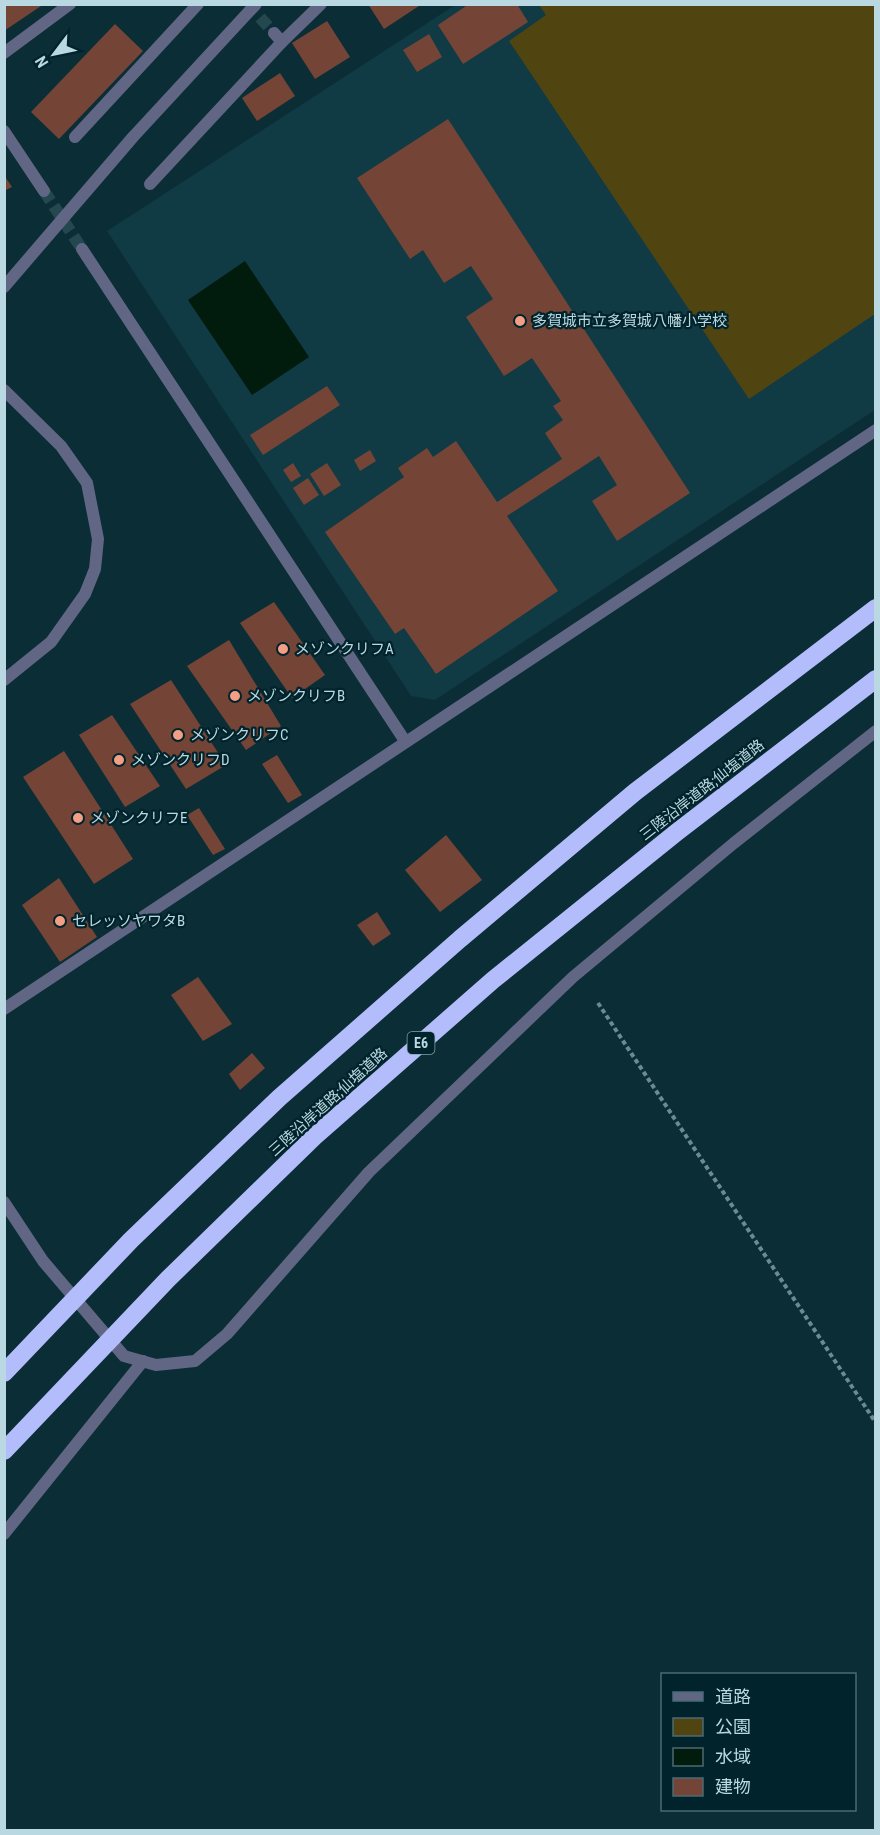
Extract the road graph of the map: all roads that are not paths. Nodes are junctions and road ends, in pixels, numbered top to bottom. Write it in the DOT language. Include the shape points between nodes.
graph roads {
  1 [pos="70,4"];
  2 [pos="198,4"];
  3 [pos="256,4"];
  4 [pos="321,4"];
  5 [pos="4,53"];
  6 [pos="4,131"];
  7 [pos="75,137"];
  8 [pos="150,184"];
  9 [pos="44,191"];
  10 [pos="82,249"];
  11 [pos="4,287"];
  12 [pos="4,390"];
  13 [pos="876,430"];
  14 [pos="876,608"];
  15 [pos="876,679"];
  16 [pos="4,680"];
  17 [pos="876,730"];
  18 [pos="405,741"];
  19 [pos="4,1009"];
  20 [pos="4,1202"];
  21 [pos="143,1361"];
  22 [pos="4,1373"];
  23 [pos="4,1451"];
  24 [pos="4,1534"];
  1 -- 5 [label="street"];
  2 -- 7 [label="street"];
  3 -- 11 [label="street" via="134,136"];
  4 -- 8 [label="street" via="278,38"];
  6 -- 9 [label="street"];
  10 -- 18 [label="street"];
  12 -- 16 [label="street" via="61,447 87,483 98,539 95,569 85,594 51,642"];
  13 -- 18 [label="street"];
  14 -- 22 [label="highway" via="635,792 460,939 279,1098 131,1240"];
  15 -- 23 [label="highway, 三陸沿岸道路;仙塩道路 / E6" via="493,980 314,1137 168,1279"];
  17 -- 21 [label="street" via="573,977 369,1172 227,1334 195,1361 156,1365"];
  18 -- 19 [label="street"];
  20 -- 21 [label="street" via="43,1261 124,1356"];
  21 -- 24 [label="street"];
}
